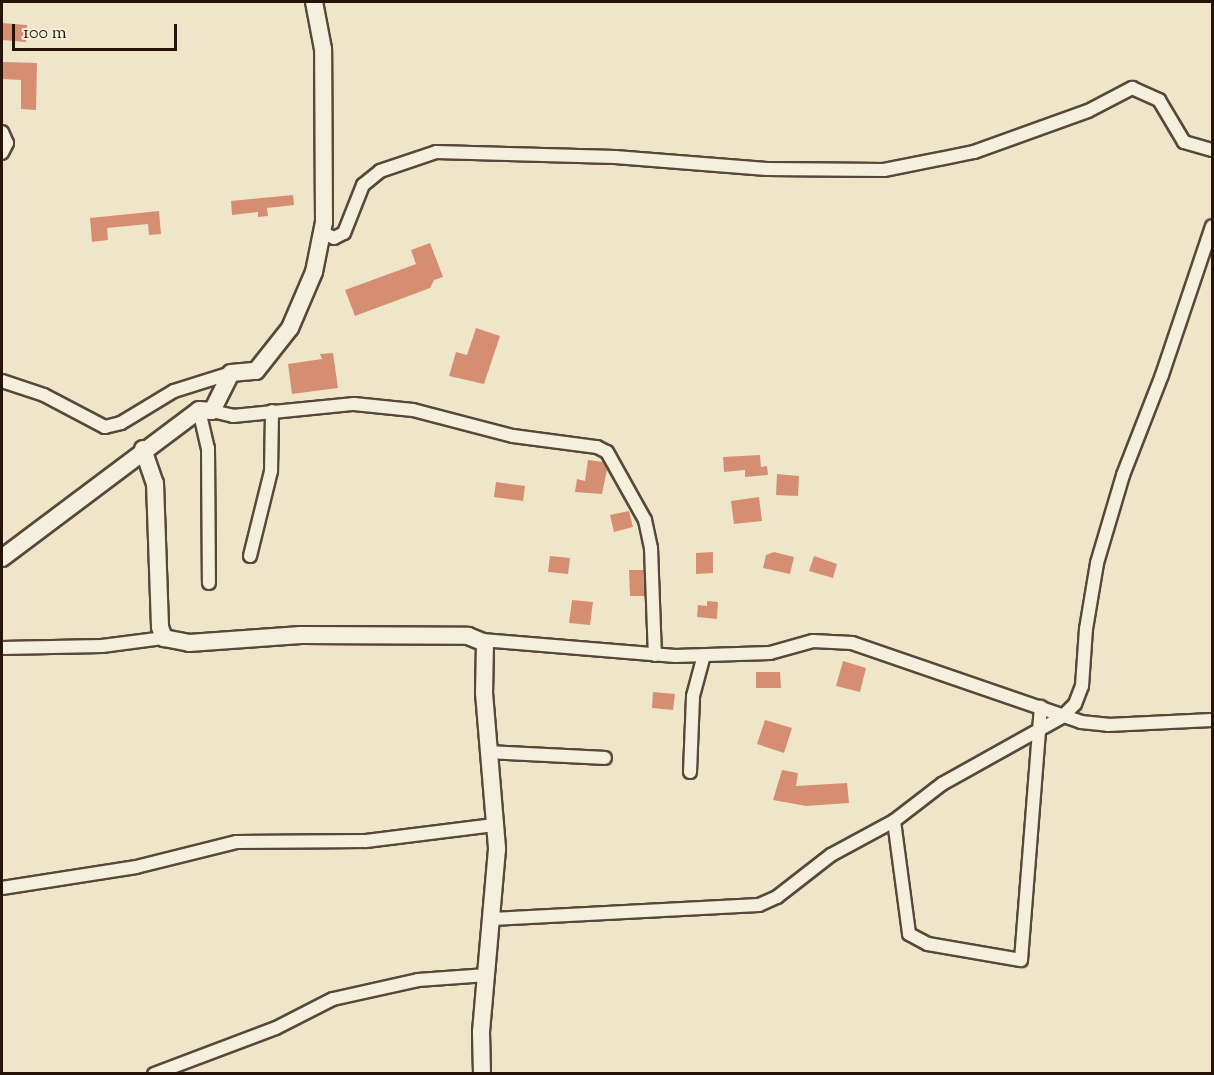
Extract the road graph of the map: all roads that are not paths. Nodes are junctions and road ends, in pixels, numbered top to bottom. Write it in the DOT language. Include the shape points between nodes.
graph roads {
  1 [pos="314,2"];
  2 [pos="2,132"];
  3 [pos="1212,150"];
  4 [pos="2,153"];
  5 [pos="1212,226"];
  6 [pos="323,233"];
  7 [pos="231,373"];
  8 [pos="2,381"];
  9 [pos="206,410"];
  10 [pos="272,411"];
  11 [pos="143,449"];
  12 [pos="250,556"];
  13 [pos="2,558"];
  14 [pos="209,584"];
  15 [pos="164,638"];
  16 [pos="482,640"];
  17 [pos="2,648"];
  18 [pos="655,655"];
  19 [pos="704,655"];
  20 [pos="1041,707"];
  21 [pos="1062,717"];
  22 [pos="1212,720"];
  23 [pos="1038,731"];
  24 [pos="488,752"];
  25 [pos="605,758"];
  26 [pos="690,772"];
  27 [pos="894,821"];
  28 [pos="494,825"];
  29 [pos="2,888"];
  30 [pos="492,919"];
  31 [pos="487,975"];
  32 [pos="480,1073"];
  33 [pos="154,1074"];
  1 -- 6 [label="street" via="323,49"];
  2 -- 4 [label="street" via="7,143"];
  3 -- 6 [label="street" via="1184,142 1172,128 1159,100 1132,88 1088,111 974,152 884,170 767,169 604,156 436,152 380,171 363,184 344,233 334,238"];
  5 -- 21 [label="street" via="1162,375 1122,475 1097,563 1082,686 1075,704"];
  6 -- 7 [label="street" via="304,302 290,328 256,370"];
  7 -- 8 [label="street" via="174,391 121,423 105,427 44,396"];
  7 -- 9 [label="street"];
  9 -- 10 [label="street" via="233,416"];
  9 -- 11 [label="street"];
  9 -- 14 [label="street"];
  10 -- 12 [label="street" via="271,471"];
  10 -- 18 [label="street" via="354,404 413,410 513,436 607,452 645,520 651,548"];
  11 -- 13 [label="street"];
  11 -- 15 [label="street" via="155,483 160,627"];
  15 -- 16 [label="street" via="189,643 300,635 468,636"];
  15 -- 17 [label="street" via="102,646"];
  16 -- 18 [label="street"];
  16 -- 24 [label="street" via="487,647 484,693"];
  18 -- 19 [label="street"];
  19 -- 20 [label="street" via="770,652 813,641 852,644"];
  19 -- 26 [label="street" via="693,696"];
  20 -- 21 [label="street"];
  20 -- 23 [label="street"];
  21 -- 22 [label="street" via="1108,724"];
  21 -- 23 [label="street"];
  23 -- 27 [label="street" via="942,784"];
  23 -- 27 [label="street" via="1021,960 928,944 909,934"];
  24 -- 25 [label="street"];
  24 -- 28 [label="street"];
  27 -- 30 [label="street" via="831,855 777,897 759,905"];
  28 -- 29 [label="street" via="366,841 236,842 136,867"];
  28 -- 30 [label="street" via="497,849"];
  30 -- 31 [label="street"];
  31 -- 32 [label="street"];
  31 -- 33 [label="street" via="418,980 333,999 276,1028"];
}
